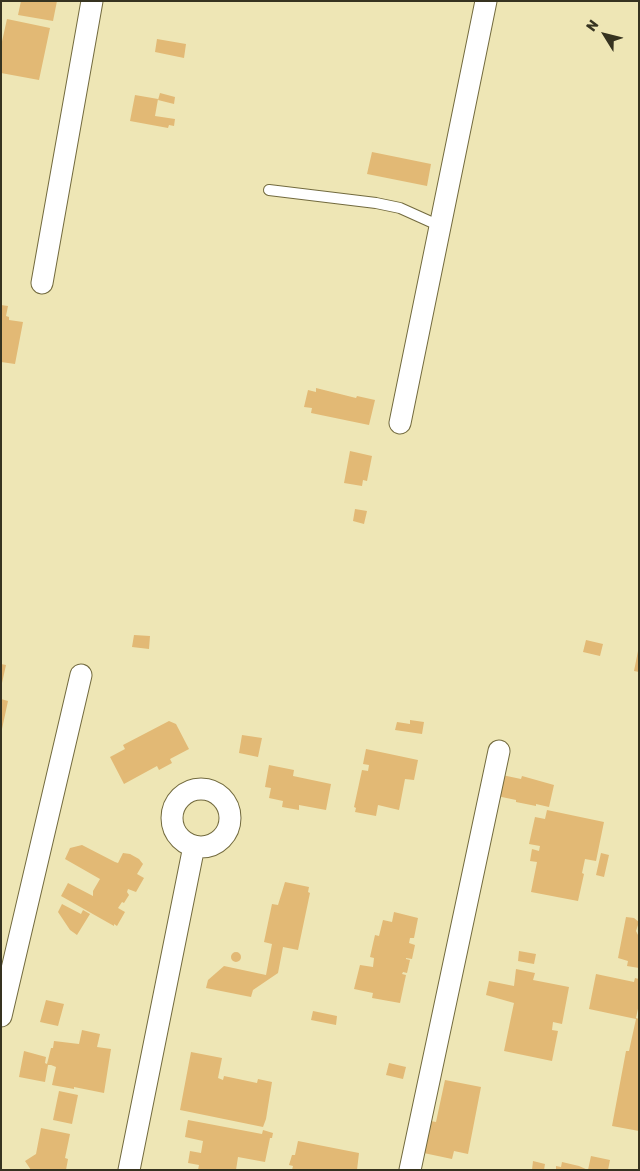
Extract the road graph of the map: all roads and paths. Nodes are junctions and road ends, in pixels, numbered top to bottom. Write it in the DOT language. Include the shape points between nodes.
graph roads {
  1 [pos="92,1"];
  2 [pos="486,1"];
  3 [pos="269,190"];
  4 [pos="440,226"];
  5 [pos="42,283"];
  6 [pos="400,423"];
  7 [pos="81,675"];
  8 [pos="499,751"];
  9 [pos="194,846"];
  10 [pos="1,1016"];
  11 [pos="129,1170"];
  12 [pos="410,1170"];
  1 -- 5 [label="street"];
  2 -- 4 [label="street"];
  3 -- 4 [label="lane" via="392,206"];
  4 -- 6 [label="street"];
  7 -- 10 [label="street"];
  8 -- 12 [label="street"];
  9 -- 11 [label="street"];
}
